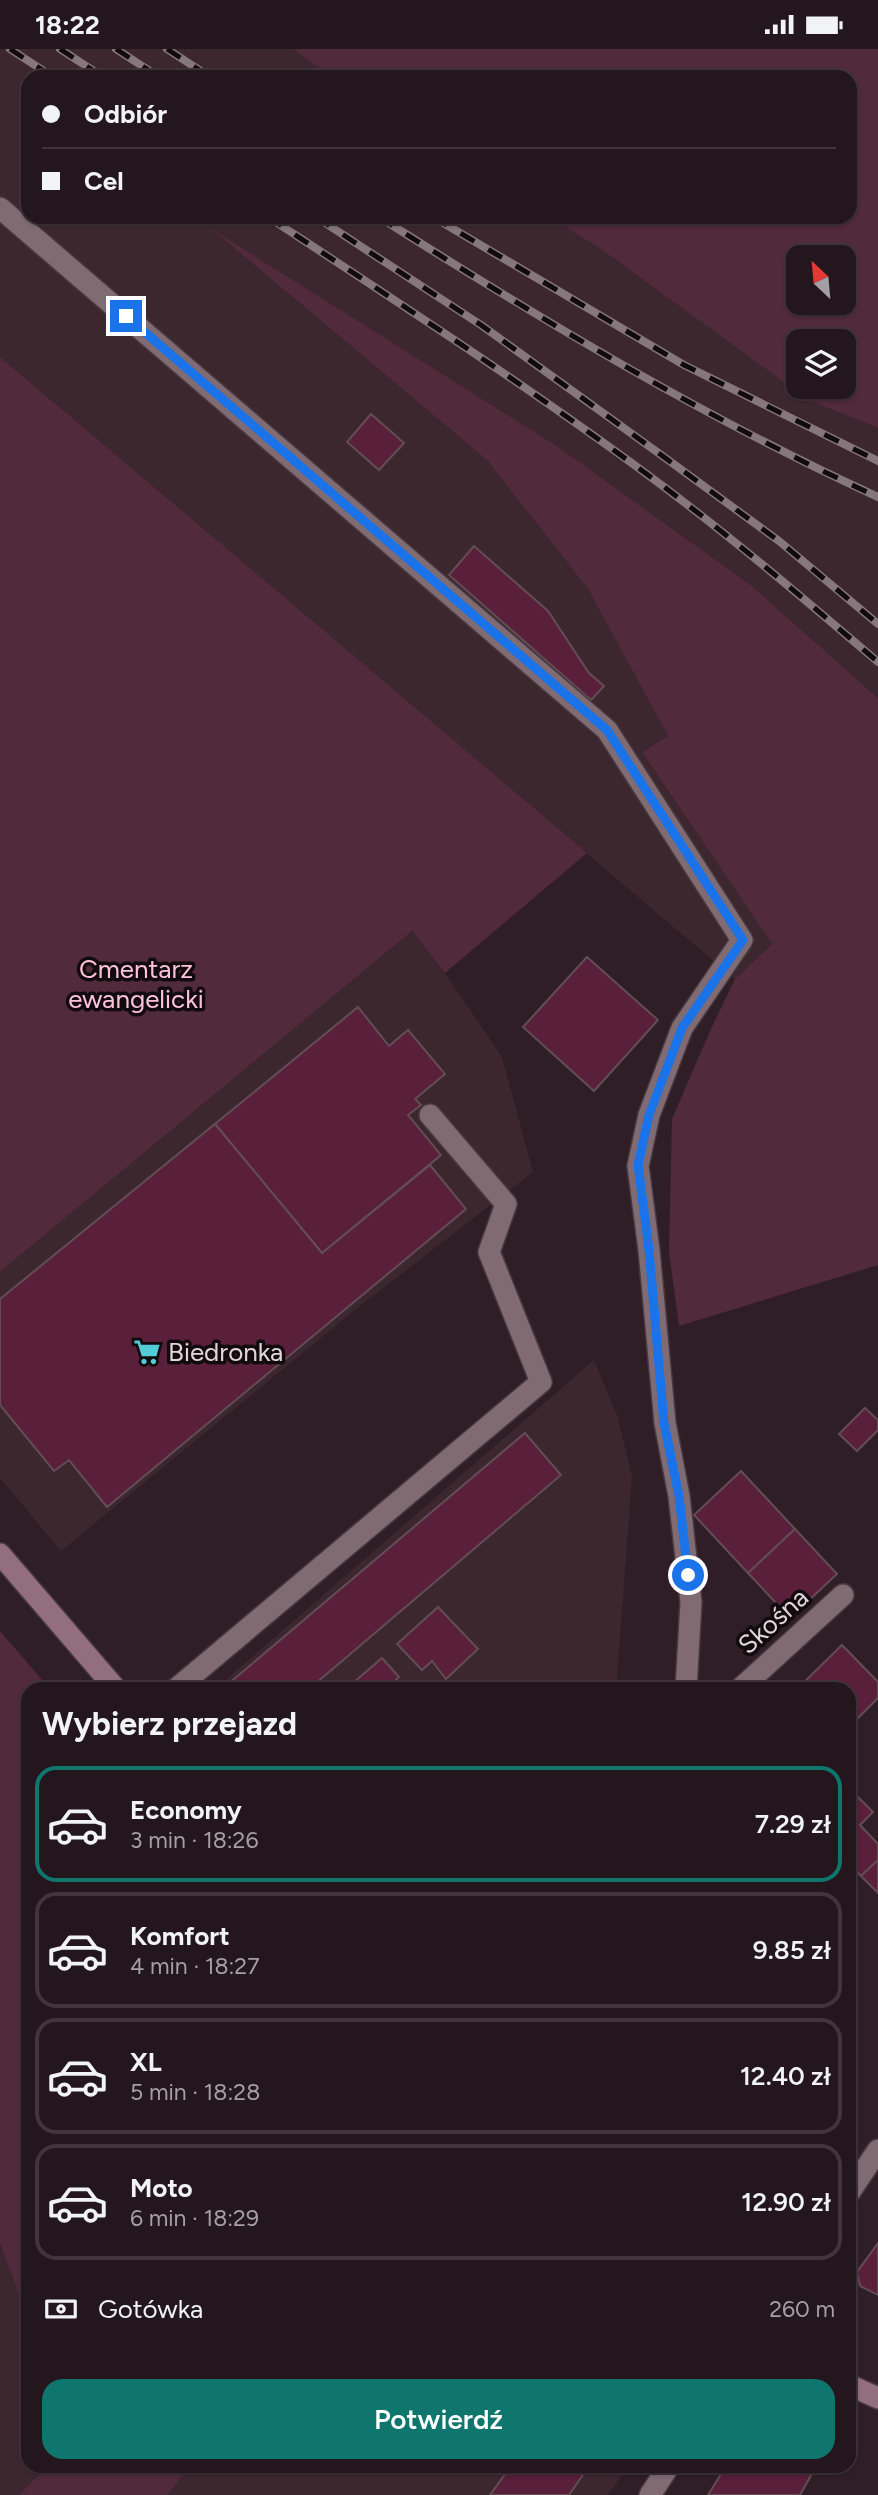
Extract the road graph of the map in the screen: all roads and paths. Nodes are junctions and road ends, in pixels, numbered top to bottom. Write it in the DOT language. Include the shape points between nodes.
graph roads {
  1 [pos="0,208"];
  2 [pos="430,1115"];
  3 [pos="0,1553"];
  4 [pos="843,1595"];
  5 [pos="110,1682"];
  6 [pos="184,1682"];
  7 [pos="686,1682"];
  8 [pos="748,1682"];
  9 [pos="878,2150"];
  10 [pos="856,2183"];
  11 [pos="856,2388"];
  12 [pos="878,2398"];
  13 [pos="664,2473"];
  14 [pos="650,2495"];
  1 -- 7 [label="street" via="607,730 743,940 682,1028 649,1115 638,1165 664,1423 679,1496 691,1602"];
  2 -- 6 [label="street" via="506,1204 489,1252 541,1383"];
  3 -- 5 [label="main road"];
  4 -- 8 [label="street, Skośna"];
  9 -- 10 [label="street"];
  11 -- 12 [label="main road"];
  13 -- 14 [label="street"];
}
